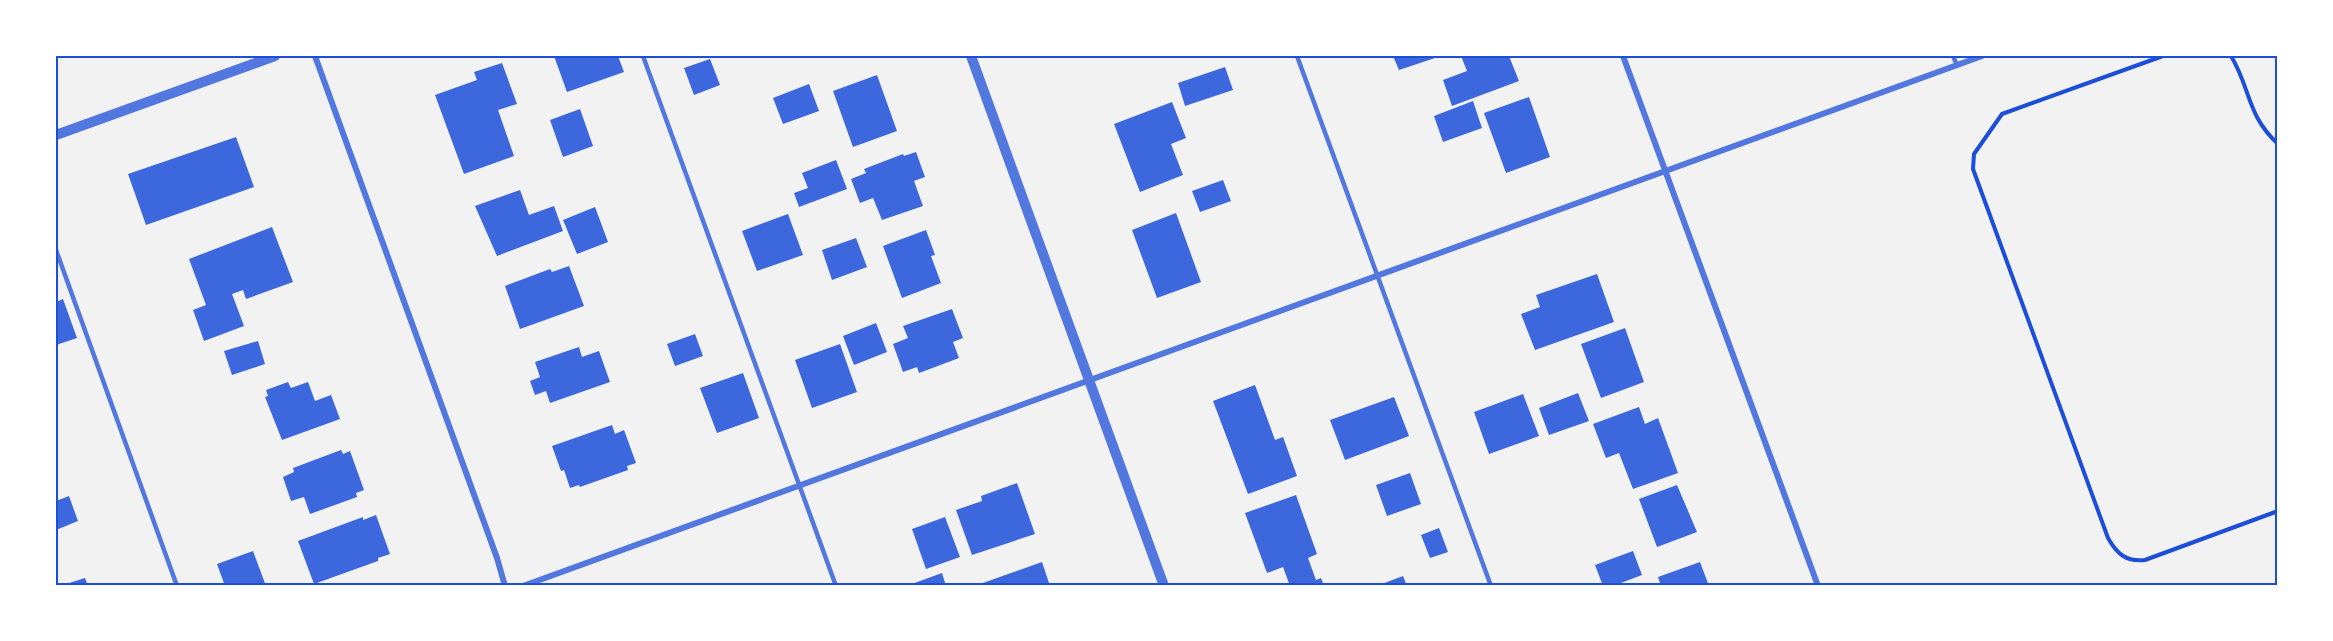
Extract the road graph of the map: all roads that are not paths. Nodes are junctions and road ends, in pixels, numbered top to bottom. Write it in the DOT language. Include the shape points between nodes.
graph roads {
  1 [pos="275,56"];
  2 [pos="315,56"];
  3 [pos="643,56"];
  4 [pos="971,56"];
  5 [pos="1297,56"];
  6 [pos="1623,56"];
  7 [pos="1953,56"];
  8 [pos="1982,56"];
  9 [pos="1957,65"];
  10 [pos="56,135"];
  11 [pos="1665,170"];
  12 [pos="56,250"];
  13 [pos="1378,273"];
  14 [pos="1089,379"];
  15 [pos="798,484"];
  16 [pos="177,585"];
  17 [pos="505,585"];
  18 [pos="523,585"];
  19 [pos="836,585"];
  20 [pos="1164,585"];
  21 [pos="1491,585"];
  22 [pos="1818,585"];
  1 -- 10 [label="street"];
  2 -- 17 [label="street"];
  3 -- 15 [label="lane"];
  4 -- 14 [label="street"];
  5 -- 13 [label="lane"];
  6 -- 11 [label="street"];
  7 -- 9 [label="lane"];
  8 -- 9 [label="street"];
  9 -- 11 [label="street"];
  11 -- 13 [label="street"];
  11 -- 22 [label="street"];
  12 -- 16 [label="lane"];
  13 -- 14 [label="street"];
  13 -- 21 [label="lane"];
  14 -- 15 [label="street"];
  14 -- 20 [label="street"];
  15 -- 18 [label="street"];
  15 -- 19 [label="lane"];
}
